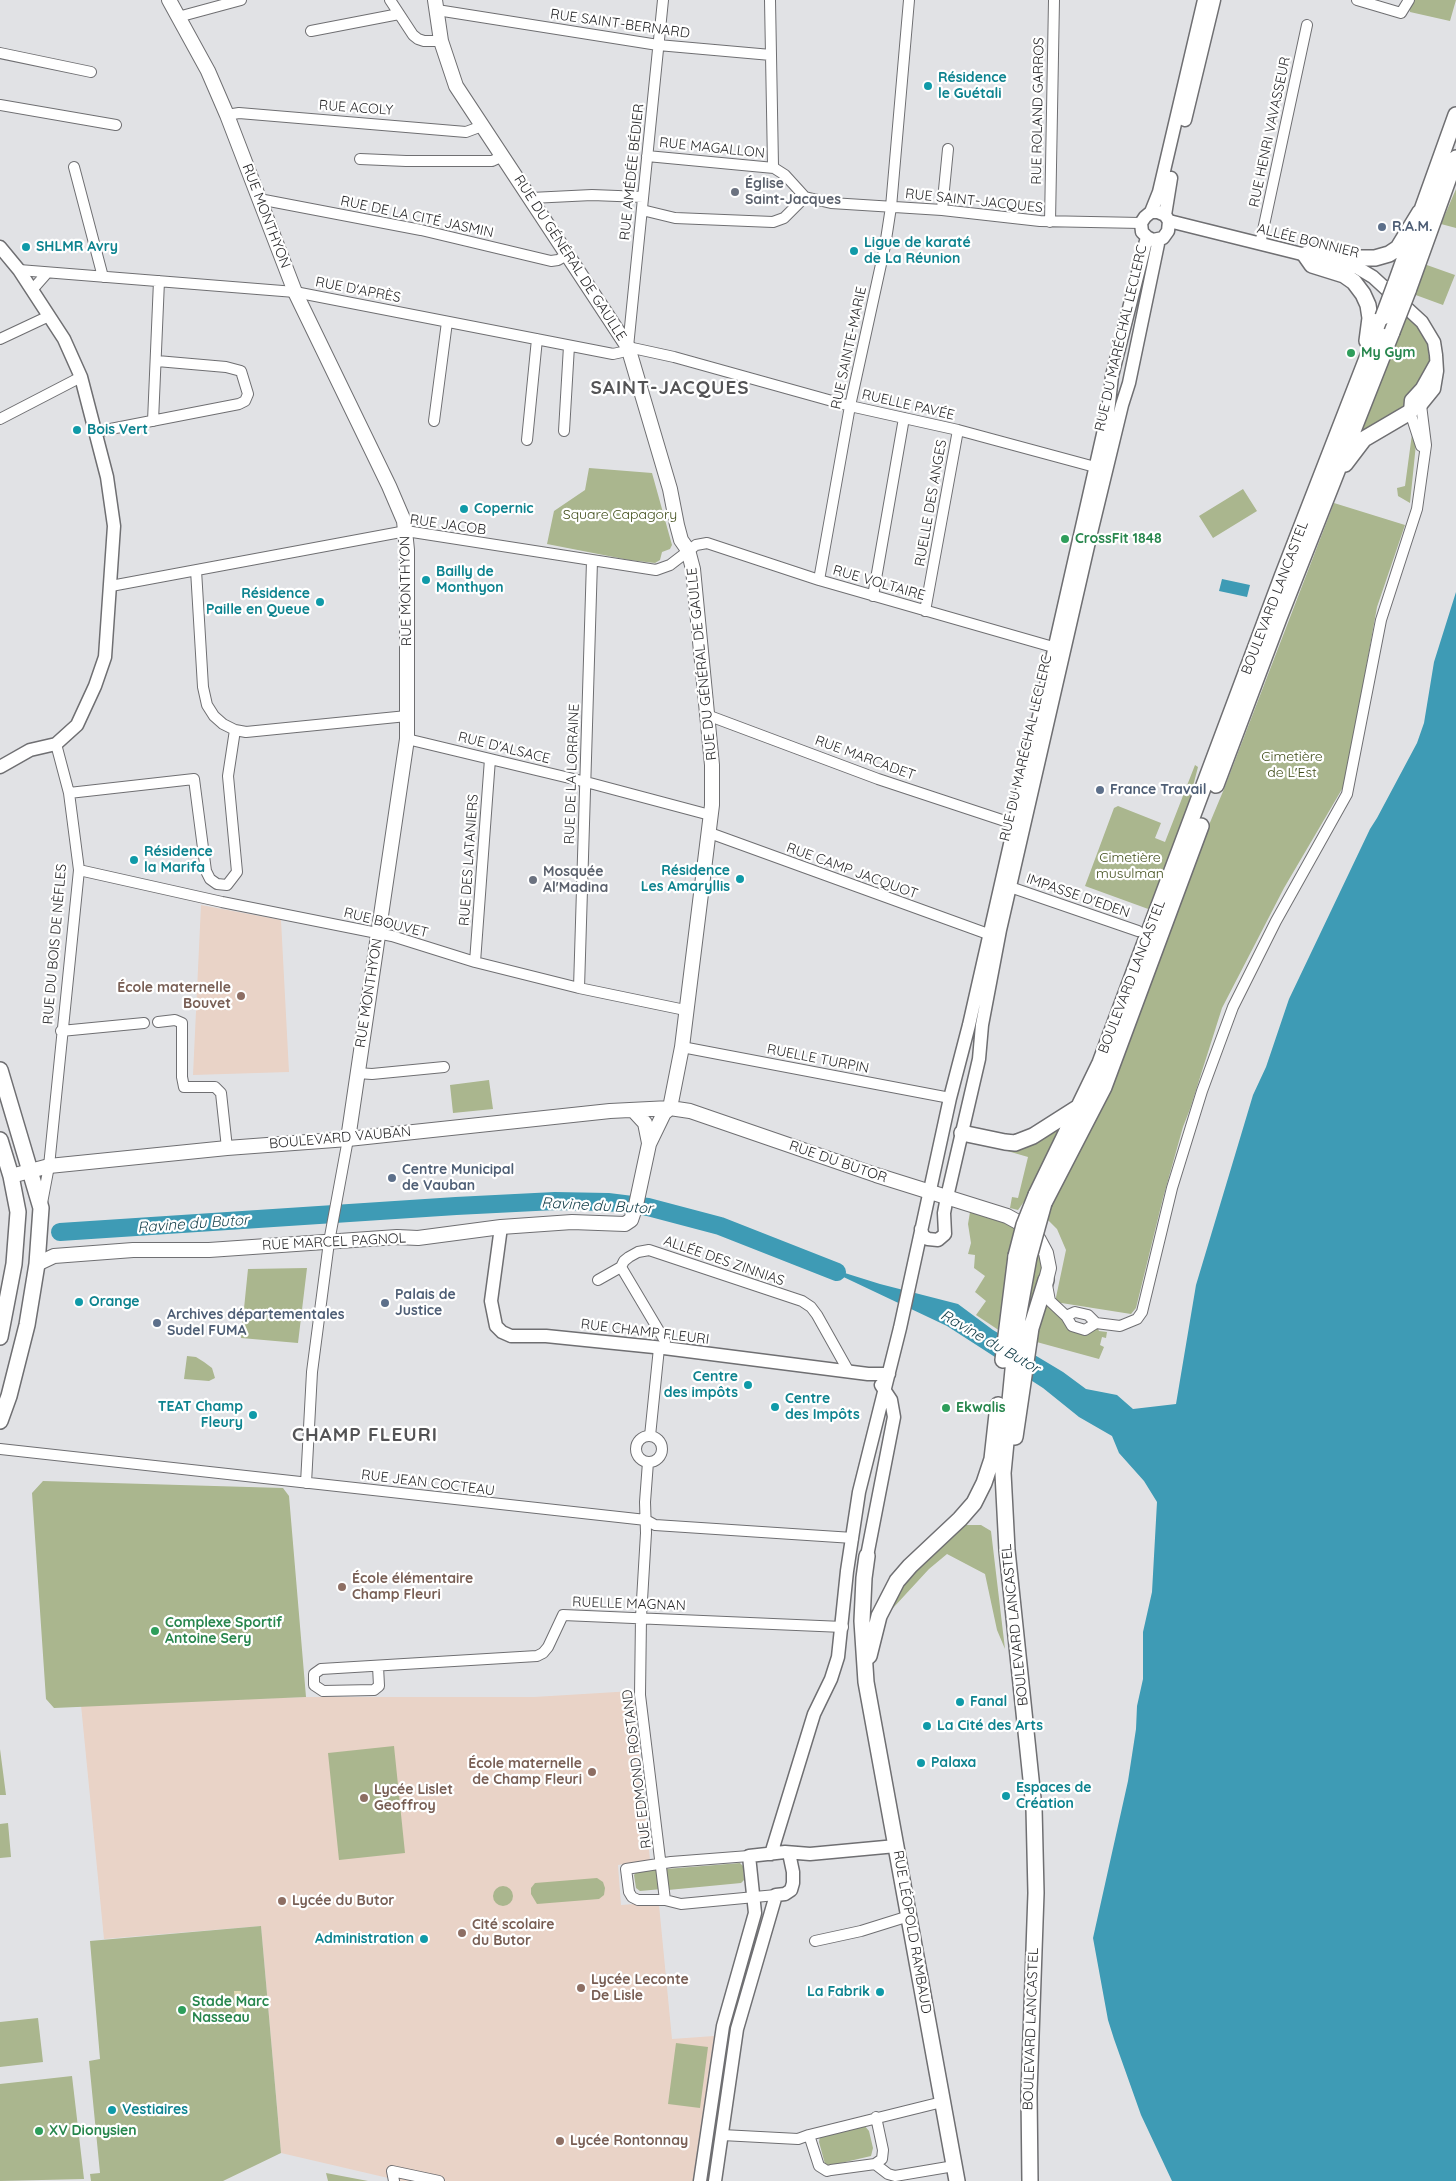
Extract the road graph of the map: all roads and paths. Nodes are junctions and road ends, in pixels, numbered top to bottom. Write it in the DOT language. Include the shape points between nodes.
graph roads {
  1 [pos="169,0"];
  2 [pos="241,0"];
  3 [pos="390,0"];
  4 [pos="663,0"];
  5 [pos="770,0"];
  6 [pos="909,0"];
  7 [pos="1054,0"];
  8 [pos="1204,0"];
  9 [pos="1214,0"];
  10 [pos="1357,0"];
  11 [pos="1409,0"];
  12 [pos="436,5"];
  13 [pos="399,14"];
  14 [pos="178,17"];
  15 [pos="1307,25"];
  16 [pos="311,31"];
  17 [pos="441,41"];
  18 [pos="658,45"];
  19 [pos="0,53"];
  20 [pos="771,54"];
  21 [pos="91,72"];
  22 [pos="0,106"];
  23 [pos="227,115"];
  24 [pos="1456,115"];
  25 [pos="116,125"];
  26 [pos="482,126"];
  27 [pos="948,149"];
  28 [pos="503,156"];
  29 [pos="647,156"];
  30 [pos="1456,158"];
  31 [pos="360,159"];
  32 [pos="773,166"];
  33 [pos="74,167"];
  34 [pos="643,197"];
  35 [pos="805,197"];
  36 [pos="259,198"];
  37 [pos="531,198"];
  38 [pos="891,206"];
  39 [pos="642,210"];
  40 [pos="942,210"];
  41 [pos="1151,212"];
  42 [pos="1420,212"];
  43 [pos="1167,218"];
  44 [pos="1050,222"];
  45 [pos="1141,223"];
  46 [pos="1213,233"];
  47 [pos="1157,237"];
  48 [pos="1260,244"];
  49 [pos="0,247"];
  50 [pos="567,255"];
  51 [pos="1305,255"];
  52 [pos="19,270"];
  53 [pos="47,272"];
  54 [pos="102,277"];
  55 [pos="159,281"];
  56 [pos="1401,288"];
  57 [pos="32,290"];
  58 [pos="295,292"];
  59 [pos="49,316"];
  60 [pos="447,322"];
  61 [pos="0,339"];
  62 [pos="537,339"];
  63 [pos="569,346"];
  64 [pos="628,347"];
  65 [pos="157,361"];
  66 [pos="81,377"];
  67 [pos="850,406"];
  68 [pos="1415,409"];
  69 [pos="0,418"];
  70 [pos="904,418"];
  71 [pos="434,420"];
  72 [pos="153,422"];
  73 [pos="1390,424"];
  74 [pos="958,430"];
  75 [pos="564,431"];
  76 [pos="95,432"];
  77 [pos="1418,433"];
  78 [pos="527,440"];
  79 [pos="1424,454"];
  80 [pos="1095,467"];
  81 [pos="1330,474"];
  82 [pos="406,531"];
  83 [pos="688,550"];
  84 [pos="592,561"];
  85 [pos="196,570"];
  86 [pos="819,580"];
  87 [pos="111,586"];
  88 [pos="873,596"];
  89 [pos="925,611"];
  90 [pos="1059,649"];
  91 [pos="707,715"];
  92 [pos="407,716"];
  93 [pos="235,730"];
  94 [pos="408,739"];
  95 [pos="56,744"];
  96 [pos="490,759"];
  97 [pos="0,767"];
  98 [pos="586,782"];
  99 [pos="69,793"];
  100 [pos="710,815"];
  101 [pos="1014,824"];
  102 [pos="707,832"];
  103 [pos="79,870"];
  104 [pos="1010,887"];
  105 [pos="1138,932"];
  106 [pos="378,934"];
  107 [pos="988,934"];
  108 [pos="475,962"];
  109 [pos="579,988"];
  110 [pos="685,1010"];
  111 [pos="158,1022"];
  112 [pos="144,1023"];
  113 [pos="61,1031"];
  114 [pos="682,1047"];
  115 [pos="444,1067"];
  116 [pos="0,1070"];
  117 [pos="357,1073"];
  118 [pos="950,1098"];
  119 [pos="1078,1107"];
  120 [pos="670,1108"];
  121 [pos="633,1110"];
  122 [pos="962,1132"];
  123 [pos="943,1134"];
  124 [pos="348,1139"];
  125 [pos="0,1140"];
  126 [pos="649,1144"];
  127 [pos="227,1148"];
  128 [pos="48,1166"];
  129 [pos="30,1171"];
  130 [pos="11,1176"];
  131 [pos="931,1192"];
  132 [pos="947,1197"];
  133 [pos="1040,1199"];
  134 [pos="41,1208"];
  135 [pos="18,1212"];
  136 [pos="631,1220"];
  137 [pos="501,1227"];
  138 [pos="486,1228"];
  139 [pos="921,1229"];
  140 [pos="330,1238"];
  141 [pos="497,1253"];
  142 [pos="1022,1256"];
  143 [pos="37,1264"];
  144 [pos="621,1267"];
  145 [pos="598,1280"];
  146 [pos="1046,1280"];
  147 [pos="0,1337"];
  148 [pos="661,1348"];
  149 [pos="849,1372"];
  150 [pos="868,1374"];
  151 [pos="889,1374"];
  152 [pos="885,1390"];
  153 [pos="1007,1417"];
  154 [pos="0,1421"];
  155 [pos="650,1436"];
  156 [pos="0,1449"];
  157 [pos="648,1462"];
  158 [pos="306,1483"];
  159 [pos="646,1520"];
  160 [pos="853,1538"];
  161 [pos="867,1556"];
  162 [pos="641,1618"];
  163 [pos="843,1627"];
  164 [pos="378,1666"];
  165 [pos="866,1682"];
  166 [pos="896,1846"];
  167 [pos="789,1853"];
  168 [pos="771,1854"];
  169 [pos="810,1854"];
  170 [pos="749,1856"];
  171 [pos="662,1864"];
  172 [pos="794,1872"];
  173 [pos="776,1895"];
  174 [pos="754,1897"];
  175 [pos="666,1900"];
  176 [pos="909,1916"];
  177 [pos="815,1941"];
  178 [pos="942,2102"];
  179 [pos="876,2117"];
  180 [pos="722,2135"];
  181 [pos="809,2135"];
  182 [pos="875,2164"];
  183 [pos="954,2166"];
  184 [pos="394,2181"];
  185 [pos="439,2181"];
  186 [pos="700,2181"];
  187 [pos="715,2181"];
  188 [pos="957,2181"];
  189 [pos="1030,2181"];
  1 -- 14 [label="main road, RUE MONTHYON"];
  2 -- 14 [label="street"];
  3 -- 13 [label="street"];
  4 -- 18 [label="street, RUE AMÉDÉE BÉDIER"];
  5 -- 20 [label="street"];
  6 -- 38 [label="street, RUE SAINTE-MARIE"];
  7 -- 44 [label="street, RUE ROLAND GARROS"];
  8 -- 41 [label="street" via="1159,192"];
  9 -- 43 [label="street, RUE DU MARÉCHAL LECLERC" via="1167,194"];
  10 -- 11 [label="street" via="1401,13"];
  12 -- 17 [label="main road, RUE DU GÉNÉRAL DE GAULLE"];
  12 -- 18 [label="street, RUE SAINT-BERNARD"];
  13 -- 16 [label="street"];
  13 -- 17 [label="street" via="418,39"];
  14 -- 23 [label="main road, RUE MONTHYON" via="208,70"];
  15 -- 48 [label="street, RUE HENRI VAVASSEUR"];
  17 -- 26 [label="main road, RUE DU GÉNÉRAL DE GAULLE" via="456,86"];
  18 -- 20 [label="street, RUE SAINT-BERNARD"];
  18 -- 29 [label="street, RUE AMÉDÉE BÉDIER"];
  19 -- 21 [label="street"];
  20 -- 32 [label="street"];
  22 -- 25 [label="street"];
  23 -- 26 [label="street, RUE ACOLY" via="239,113 466,132"];
  23 -- 36 [label="main road, RUE MONTHYON"];
  24 -- 42 [label="main road, BOULEVARD LANCASTEL"];
  26 -- 28 [label="main road, RUE DU GÉNÉRAL DE GAULLE"];
  27 -- 40 [label="street"];
  28 -- 31 [label="street" via="492,161"];
  28 -- 37 [label="main road, RUE DU GÉNÉRAL DE GAULLE"];
  29 -- 32 [label="street, RUE MAGALLON"];
  29 -- 34 [label="street, RUE AMÉDÉE BÉDIER"];
  30 -- 56 [label="main road"];
  32 -- 35 [label="street"];
  33 -- 54 [label="street"];
  34 -- 37 [label="street"];
  34 -- 39 [label="street, RUE AMÉDÉE BÉDIER"];
  35 -- 38 [label="street, RUE SAINT-JACQUES" via="831,203"];
  35 -- 39 [label="street" via="784,218 773,222 675,218"];
  36 -- 50 [label="street, RUE DE LA CITÉ JASMIN" via="421,230 551,262"];
  36 -- 58 [label="main road, RUE MONTHYON"];
  37 -- 50 [label="main road, RUE DU GÉNÉRAL DE GAULLE"];
  38 -- 40 [label="street, RUE SAINT-JACQUES"];
  38 -- 67 [label="street, RUE SAINTE-MARIE"];
  39 -- 64 [label="street, RUE AMÉDÉE BÉDIER"];
  40 -- 44 [label="street, RUE SAINT-JACQUES"];
  41 -- 43 [label="street"];
  41 -- 45 [label="street"];
  42 -- 51 [label="main road" via="1398,248 1389,254 1375,258 1312,252"];
  42 -- 56 [label="main road, BOULEVARD LANCASTEL"];
  43 -- 46 [label="street, ALLÉE BONNIER"];
  43 -- 47 [label="street, RUE DU MARÉCHAL LECLERC"];
  44 -- 45 [label="street, RUE SAINT-JACQUES"];
  45 -- 47 [label="street, RUE DU MARÉCHAL LECLERC" via="1142,232"];
  46 -- 47 [label="street, ALLÉE BONNIER" via="1181,231"];
  46 -- 48 [label="street, ALLÉE BONNIER"];
  47 -- 80 [label="street, RUE DU MARÉCHAL LECLERC" via="1122,334"];
  47 -- 90 [label="street, RUE DU MARÉCHAL LECLERC" via="1129,383"];
  48 -- 51 [label="street, ALLÉE BONNIER"];
  49 -- 52 [label="street"];
  50 -- 64 [label="main road, RUE DU GÉNÉRAL DE GAULLE"];
  51 -- 68 [label="street, ALLÉE BONNIER" via="1358,268 1373,277 1428,329 1434,342 1436,363 1411,400"];
  51 -- 81 [label="main road" via="1312,265 1344,275 1354,282 1368,305 1370,318 1368,340 1332,434"];
  52 -- 53 [label="street, RUE D'APRÈS"];
  52 -- 57 [label="street"];
  53 -- 54 [label="street, RUE D'APRÈS"];
  53 -- 57 [label="street"];
  54 -- 55 [label="street, RUE D'APRÈS"];
  55 -- 58 [label="street, RUE D'APRÈS"];
  55 -- 65 [label="street"];
  56 -- 81 [label="main road, BOULEVARD LANCASTEL, bridge" via="1384,317"];
  56 -- 81 [label="main road, bridge" via="1392,332"];
  57 -- 59 [label="street"];
  58 -- 60 [label="street, RUE D'APRÈS"];
  58 -- 82 [label="main road, RUE MONTHYON" via="390,486"];
  59 -- 61 [label="street"];
  59 -- 66 [label="street" via="64,339"];
  60 -- 62 [label="street, RUE D'APRÈS"];
  60 -- 71 [label="street"];
  62 -- 63 [label="street, RUE D'APRÈS"];
  62 -- 78 [label="street"];
  63 -- 64 [label="street, RUE D'APRÈS" via="613,354"];
  63 -- 75 [label="street"];
  64 -- 67 [label="street, RUELLE PAVÉE" via="674,356"];
  64 -- 83 [label="main road, RUE DU GÉNÉRAL DE GAULLE" via="670,489 673,510"];
  65 -- 72 [label="street"];
  65 -- 72 [label="street" via="241,371 248,394 239,404"];
  66 -- 69 [label="street"];
  66 -- 76 [label="street"];
  67 -- 70 [label="street, RUELLE PAVÉE"];
  67 -- 86 [label="street, RUE SAINTE-MARIE"];
  68 -- 73 [label="main road"];
  68 -- 77 [label="street"];
  68 -- 79 [label="street" via="1426,445"];
  70 -- 74 [label="street, RUELLE PAVÉE"];
  70 -- 88 [label="street"];
  72 -- 76 [label="street"];
  73 -- 77 [label="street" via="1408,426"];
  73 -- 81 [label="main road" via="1364,439"];
  74 -- 80 [label="street, RUELLE PAVÉE"];
  74 -- 89 [label="street, RUELLE DES ANGES"];
  76 -- 87 [label="street" via="114,516"];
  77 -- 79 [label="street"];
  79 -- 146 [label="street" via="1417,509 1381,620 1347,794 1232,1007 1172,1188 1142,1312 1137,1319 1120,1326 1096,1323 1085,1330 1072,1326 1050,1301"];
  80 -- 90 [label="street, RUE DU MARÉCHAL LECLERC"];
  81 -- 119 [label="main road, BOULEVARD LANCASTEL" via="1282,577 1100,1063"];
  81 -- 133 [label="main road, BOULEVARD LANCASTEL" via="1276,628 1104,1088"];
  82 -- 84 [label="street, RUE JACOB"];
  82 -- 85 [label="street, RUE JACOB"];
  82 -- 92 [label="main road, RUE MONTHYON"];
  83 -- 84 [label="street, RUE JACOB" via="670,565 656,570"];
  83 -- 86 [label="street, RUE VOLTAIRE" via="712,544"];
  83 -- 91 [label="main road, RUE DU GÉNÉRAL DE GAULLE" via="694,569"];
  84 -- 98 [label="street, RUE DE LA LORRAINE"];
  85 -- 87 [label="street, RUE JACOB"];
  85 -- 93 [label="street" via="203,687 207,705 223,724"];
  86 -- 88 [label="street, RUE VOLTAIRE"];
  87 -- 95 [label="street" via="101,670 77,725"];
  88 -- 89 [label="street, RUE VOLTAIRE"];
  89 -- 90 [label="street, RUE VOLTAIRE"];
  90 -- 101 [label="street, RUE DU MARÉCHAL LECLERC"];
  90 -- 104 [label="street, RUE DU MARÉCHAL LECLERC"];
  91 -- 100 [label="main road, RUE DU GÉNÉRAL DE GAULLE" via="713,780"];
  91 -- 101 [label="street, RUE MARCADET" via="878,779"];
  92 -- 93 [label="street" via="246,732"];
  92 -- 94 [label="main road, RUE MONTHYON"];
  93 -- 99 [label="street" via="228,776 237,872 227,885 217,884 206,871 194,779"];
  94 -- 96 [label="street, RUE D'ALSACE"];
  94 -- 106 [label="main road, RUE MONTHYON"];
  95 -- 97 [label="street" via="30,750"];
  95 -- 99 [label="street, RUE DU BOIS DE NÈFLES"];
  96 -- 98 [label="street, RUE D'ALSACE"];
  96 -- 108 [label="street, RUE DES LATANIERS"];
  98 -- 100 [label="street, RUE D'ALSACE"];
  98 -- 109 [label="street, RUE DE LA LORRAINE"];
  99 -- 103 [label="street, RUE DU BOIS DE NÈFLES"];
  100 -- 102 [label="main road, RUE DU GÉNÉRAL DE GAULLE"];
  101 -- 107 [label="street, RUE DU MARÉCHAL LECLERC"];
  102 -- 107 [label="street, RUE CAMP JACQUOT"];
  102 -- 110 [label="main road, RUE DU GÉNÉRAL DE GAULLE"];
  103 -- 106 [label="street, RUE BOUVET"];
  103 -- 113 [label="street, RUE DU BOIS DE NÈFLES"];
  104 -- 105 [label="street, IMPASSE D'EDEN"];
  104 -- 122 [label="street, RUE DU MARÉCHAL LECLERC" via="984,1016 979,1059"];
  106 -- 108 [label="street, RUE BOUVET"];
  106 -- 117 [label="main road, RUE MONTHYON"];
  107 -- 118 [label="street, RUE DU MARÉCHAL LECLERC"];
  108 -- 109 [label="street, RUE BOUVET"];
  109 -- 110 [label="street, RUE BOUVET"];
  110 -- 114 [label="main road, RUE DU GÉNÉRAL DE GAULLE"];
  111 -- 127 [label="street" via="175,1020 182,1023 184,1086 215,1087 221,1093"];
  112 -- 113 [label="street"];
  113 -- 128 [label="street, RUE DU BOIS DE NÈFLES"];
  114 -- 118 [label="street, RUELLE TURPIN"];
  114 -- 120 [label="main road, RUE DU GÉNÉRAL DE GAULLE"];
  115 -- 117 [label="street"];
  116 -- 129 [label="main road"];
  117 -- 124 [label="main road, RUE MONTHYON"];
  118 -- 123 [label="street, RUE DU MARÉCHAL LECLERC"];
  119 -- 122 [label="main road" via="1033,1136 1015,1143"];
  119 -- 133 [label="main road, BOULEVARD LANCASTEL"];
  120 -- 121 [label="main road, BOULEVARD VAUBAN"];
  120 -- 126 [label="main road, RUE DU GÉNÉRAL DE GAULLE" via="664,1113"];
  120 -- 131 [label="main road, RUE DU BUTOR" via="690,1111"];
  121 -- 124 [label="main road, BOULEVARD VAUBAN"];
  121 -- 126 [label="main road, RUE DU GÉNÉRAL DE GAULLE" via="645,1124"];
  122 -- 123 [label="street"];
  122 -- 132 [label="street, RUE DU MARÉCHAL LECLERC"];
  123 -- 131 [label="street, RUE DU MARÉCHAL LECLERC"];
  124 -- 127 [label="main road, BOULEVARD VAUBAN"];
  124 -- 140 [label="street"];
  125 -- 130 [label="main road"];
  126 -- 136 [label="main road, RUE DU GÉNÉRAL DE GAULLE"];
  127 -- 128 [label="main road, BOULEVARD VAUBAN"];
  128 -- 129 [label="main road, BOULEVARD VAUBAN"];
  128 -- 134 [label="street, RUE DU BOIS DE NÈFLES"];
  129 -- 130 [label="main road, BOULEVARD VAUBAN"];
  129 -- 134 [label="main road"];
  130 -- 135 [label="main road"];
  131 -- 132 [label="main road, RUE DU BUTOR"];
  131 -- 139 [label="street, RUE DU MARÉCHAL LECLERC"];
  132 -- 139 [label="street, RUE DU MARÉCHAL LECLERC" via="942,1238 928,1239"];
  132 -- 146 [label="main road, RUE DU BUTOR" via="1007,1216 1027,1227 1046,1253 1049,1268"];
  133 -- 142 [label="main road, BOULEVARD LANCASTEL, bridge" via="1024,1225"];
  134 -- 143 [label="main road"];
  135 -- 143 [label="main road" via="25,1225 25,1257"];
  135 -- 147 [label="main road" via="15,1258"];
  136 -- 137 [label="main road, RUE MARCEL PAGNOL" via="618,1226 572,1222"];
  137 -- 138 [label="main road, RUE MARCEL PAGNOL"];
  137 -- 141 [label="street, RUE CHAMP FLEURI"];
  138 -- 140 [label="main road, RUE MARCEL PAGNOL" via="418,1238"];
  138 -- 141 [label="street"];
  139 -- 151 [label="street, RUE DU MARÉCHAL LECLERC"];
  140 -- 143 [label="main road, RUE MARCEL PAGNOL" via="208,1250 133,1250 64,1255"];
  140 -- 158 [label="street" via="312,1372"];
  141 -- 148 [label="street, RUE CHAMP FLEURI" via="491,1301 496,1326 502,1332 511,1336 546,1336"];
  142 -- 153 [label="main road, BOULEVARD LANCASTEL"];
  142 -- 153 [label="main road, BOULEVARD LANCASTEL" via="1006,1331"];
  143 -- 154 [label="main road" via="26,1325"];
  144 -- 145 [label="street, ALLÉE DES ZINNIAS"];
  144 -- 148 [label="street" via="665,1341"];
  144 -- 149 [label="street, ALLÉE DES ZINNIAS" via="628,1257 649,1250 802,1301 817,1315"];
  146 -- 153 [label="main road" via="1034,1312"];
  148 -- 149 [label="street, RUE CHAMP FLEURI"];
  148 -- 155 [label="street"];
  149 -- 150 [label="street, RUE CHAMP FLEURI"];
  150 -- 151 [label="street, RUE CHAMP FLEURI"];
  150 -- 152 [label="street"];
  151 -- 152 [label="street"];
  152 -- 160 [label="street" via="859,1492"];
  152 -- 161 [label="street" via="891,1400 894,1417"];
  153 -- 165 [label="main road, BOULEVARD LANCASTEL" via="974,1503 910,1566 889,1594 874,1632"];
  153 -- 189 [label="main road, BOULEVARD LANCASTEL" via="1012,1462 1007,1550 1034,1808 1036,1893 1029,2093"];
  155 -- 157 [label="street" via="659,1441 661,1451"];
  155 -- 157 [label="street" via="640,1439 636,1449 639,1458"];
  156 -- 158 [label="street, RUE JEAN COCTEAU"];
  157 -- 159 [label="street, RUE EDMOND ROSTAND"];
  158 -- 159 [label="street, RUE JEAN COCTEAU"];
  159 -- 160 [label="street, RUE JEAN COCTEAU" via="655,1525"];
  159 -- 162 [label="street, RUE EDMOND ROSTAND"];
  160 -- 163 [label="street"];
  161 -- 165 [label="main road" via="862,1621"];
  162 -- 163 [label="street, RUELLE MAGNAN"];
  162 -- 164 [label="street, RUELLE MAGNAN" via="563,1615 548,1647 537,1656"];
  162 -- 171 [label="street, RUE EDMOND ROSTAND" via="640,1694"];
  163 -- 168 [label="street" via="834,1670 814,1714"];
  164 -- 164 [label="street, RUELLE MAGNAN" via="321,1669 314,1674 314,1685 323,1691 374,1690 379,1686"];
  165 -- 166 [label="main road, RUE LÉOPOLD RAMBAUD"];
  166 -- 169 [label="street"];
  166 -- 176 [label="main road, RUE LÉOPOLD RAMBAUD"];
  167 -- 168 [label="street"];
  167 -- 169 [label="street"];
  167 -- 172 [label="street"];
  168 -- 170 [label="street"];
  169 -- 172 [label="street" via="797,1862"];
  170 -- 171 [label="street"];
  170 -- 174 [label="street"];
  171 -- 175 [label="street, RUE EDMOND ROSTAND"];
  171 -- 175 [label="street" via="626,1869 632,1897"];
  172 -- 173 [label="street" via="791,1890"];
  173 -- 174 [label="street"];
  173 -- 180 [label="street" via="737,2029"];
  174 -- 175 [label="street" via="681,1904"];
  174 -- 186 [label="street" via="755,1913 717,2056"];
  176 -- 177 [label="street"];
  176 -- 178 [label="main road, RUE LÉOPOLD RAMBAUD"];
  178 -- 179 [label="street"];
  178 -- 183 [label="main road, RUE LÉOPOLD RAMBAUD"];
  179 -- 181 [label="street"];
  179 -- 182 [label="street" via="883,2150 882,2159"];
  180 -- 181 [label="street" via="798,2139"];
  180 -- 187 [label="street"];
  181 -- 182 [label="street" via="819,2166 827,2171"];
  182 -- 183 [label="street" via="895,2176"];
  183 -- 188 [label="main road, RUE LÉOPOLD RAMBAUD"];
  184 -- 185 [label="street" via="392,2171"];
}
